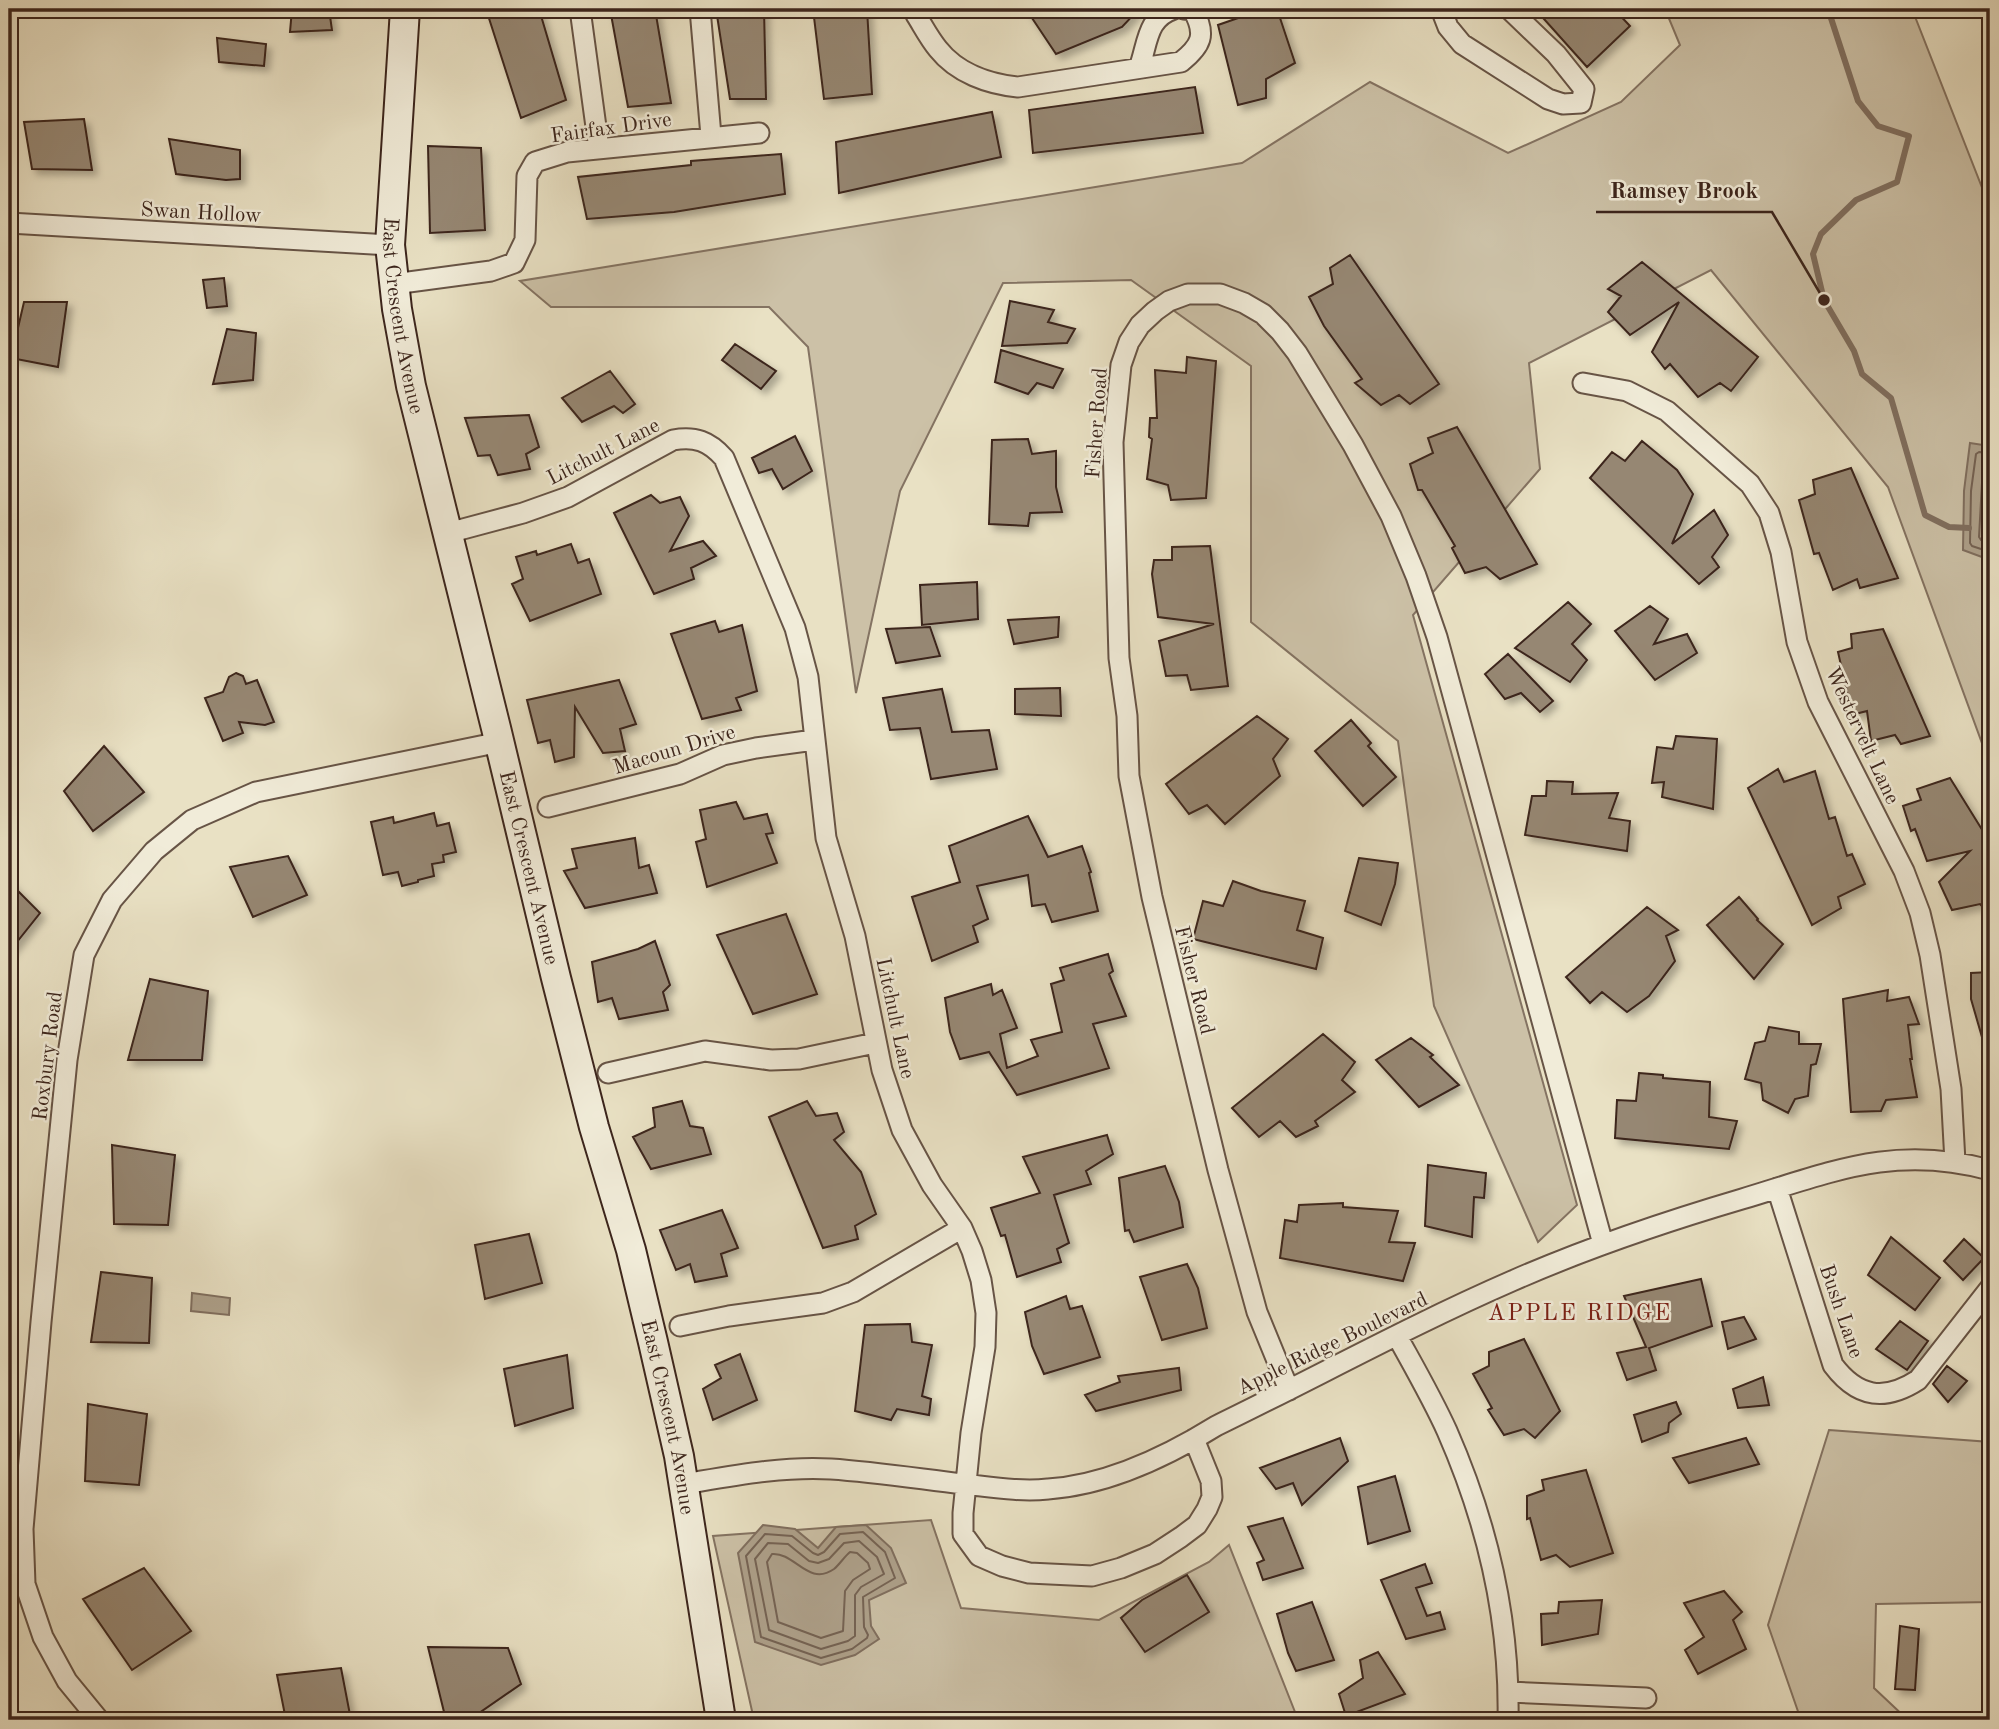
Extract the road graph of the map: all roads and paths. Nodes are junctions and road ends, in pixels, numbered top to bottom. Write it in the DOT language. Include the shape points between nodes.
graph roads {
  1 [pos="405,9"];
  2 [pos="580,9"];
  3 [pos="700,9"];
  4 [pos="915,9"];
  5 [pos="1174,9"];
  6 [pos="1184,9"];
  7 [pos="1441,9"];
  8 [pos="1508,9"];
  9 [pos="1139,68"];
  10 [pos="759,133"];
  11 [pos="711,136"];
  12 [pos="599,149"];
  13 [pos="9,223"];
  14 [pos="390,245"];
  15 [pos="394,284"];
  16 [pos="1583,383"];
  17 [pos="448,533"];
  18 [pos="814,740"];
  19 [pos="500,742"];
  20 [pos="548,807"];
  21 [pos="875,1043"];
  22 [pos="608,1073"];
  23 [pos="1955,1162"];
  24 [pos="1990,1170"];
  25 [pos="1777,1188"];
  26 [pos="962,1228"];
  27 [pos="1603,1244"];
  28 [pos="1990,1288"];
  29 [pos="680,1326"];
  30 [pos="1397,1336"];
  31 [pos="1289,1390"];
  32 [pos="1194,1439"];
  33 [pos="684,1484"];
  34 [pos="966,1485"];
  35 [pos="1509,1692"];
  36 [pos="1646,1698"];
  37 [pos="99,1720"];
  38 [pos="720,1720"];
  39 [pos="1508,1720"];
  1 -- 14 [label="street, East Crescent Avenue"];
  2 -- 12 [label="street"];
  3 -- 11 [label="street"];
  4 -- 9 [label="street" via="939,50 970,75 996,85 1018,87"];
  5 -- 9 [label="street" via="1161,13 1152,26"];
  6 -- 9 [label="street" via="1193,10 1198,19 1201,37 1197,50 1181,62"];
  7 -- 8 [label="street" via="1462,44 1548,99 1581,103 1584,89"];
  10 -- 11 [label="street, Fairfax Drive"];
  11 -- 12 [label="street, Fairfax Drive"];
  12 -- 15 [label="street, Fairfax Drive" via="535,162 527,176 524,240 514,262 491,271"];
  13 -- 14 [label="street, Swan Hollow"];
  14 -- 15 [label="street, East Crescent Avenue"];
  15 -- 17 [label="street, East Crescent Avenue" via="411,386"];
  16 -- 23 [label="street, Westervelt Lane" via="1627,391 1667,411 1750,484 1769,513 1797,642 1818,702 1904,871 1920,913 1951,1089"];
  17 -- 18 [label="street, Litchult Lane" via="568,497 673,440 687,437 715,447 724,458 795,628 807,677"];
  17 -- 19 [label="street, East Crescent Avenue"];
  18 -- 20 [label="street, Macoun Drive" via="723,755 680,774"];
  18 -- 21 [label="street, Litchult Lane" via="826,838 855,936"];
  19 -- 33 [label="street, East Crescent Avenue" via="594,1127 631,1250"];
  19 -- 37 [label="street, Roxbury Road" via="256,792 192,820 154,850 112,900 84,955 67,1060 23,1529 25,1584 43,1637 67,1681"];
  21 -- 22 [label="street" via="799,1059 705,1051"];
  21 -- 26 [label="street, Litchult Lane" via="902,1130"];
  23 -- 24 [label="street, Apple Ridge Boulevard"];
  23 -- 25 [label="street, Apple Ridge Boulevard" via="1892,1159"];
  25 -- 27 [label="street, Apple Ridge Boulevard"];
  25 -- 28 [label="street, Bush Lane" via="1833,1365 1858,1389 1888,1394 1918,1380"];
  26 -- 29 [label="street" via="853,1292 823,1303"];
  26 -- 34 [label="street, Litchult Lane" via="981,1280 986,1313"];
  27 -- 30 [label="street, Apple Ridge Boulevard" via="1510,1281"];
  27 -- 31 [label="street, Fisher Road" via="1437,637 1391,516 1297,353 1263,314 1220,294 1188,294 1169,301 1154,310 1129,342 1121,365 1113,442 1118,646 1129,776 1152,897 1218,1170 1258,1312"];
  30 -- 31 [label="street, Apple Ridge Boulevard"];
  30 -- 35 [label="street" via="1445,1427 1486,1537 1499,1594"];
  31 -- 32 [label="street, Apple Ridge Boulevard"];
  32 -- 34 [label="street, Apple Ridge Boulevard" via="1090,1483 1048,1489"];
  32 -- 34 [label="street, Litchult Lane" via="1211,1481 1212,1497 1197,1525 1154,1554 1092,1576 1029,1573 979,1556 963,1534"];
  33 -- 34 [label="street, Apple Ridge Boulevard" via="783,1469 830,1469"];
  33 -- 38 [label="street, East Crescent Avenue"];
  35 -- 36 [label="street"];
  35 -- 39 [label="street"];
}
